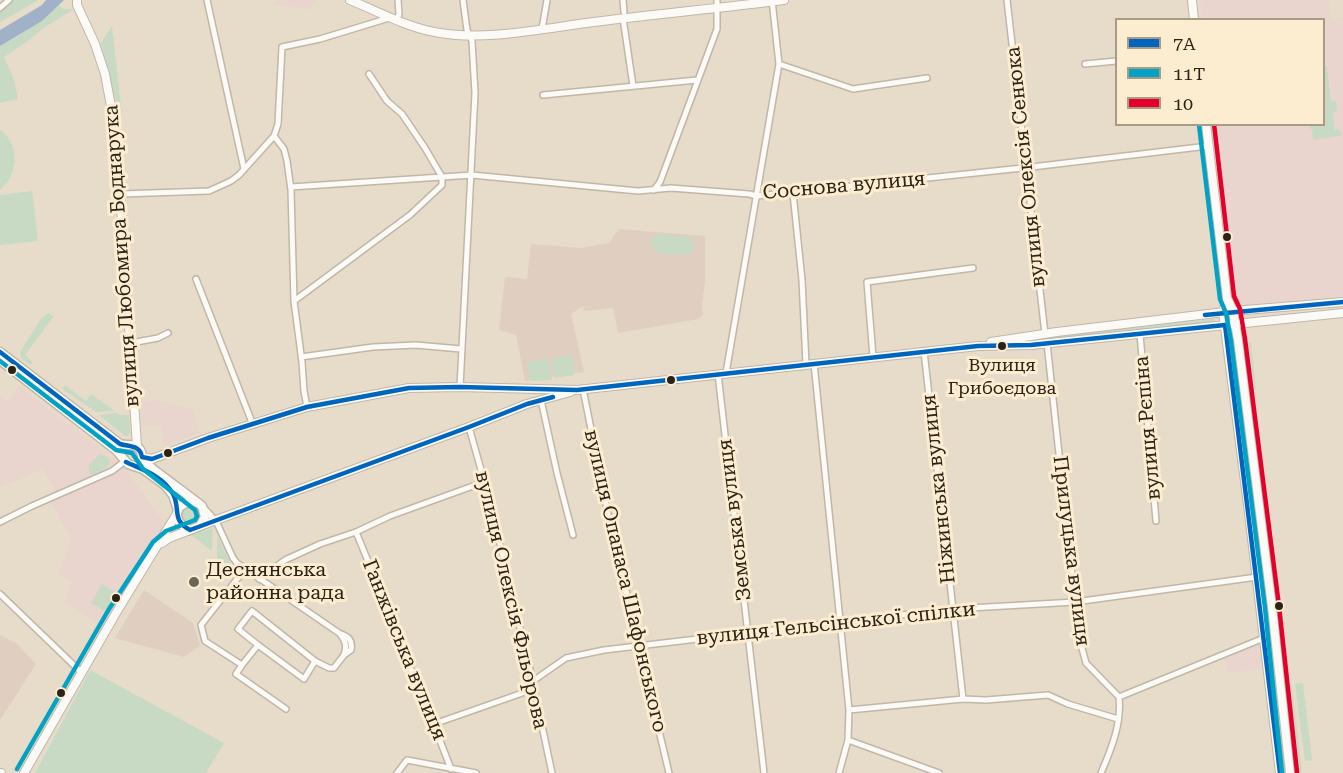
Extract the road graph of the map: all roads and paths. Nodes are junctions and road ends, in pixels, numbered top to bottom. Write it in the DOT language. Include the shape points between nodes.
graph roads {
  1 [pos="9,0"];
  2 [pos="77,0"];
  3 [pos="207,0"];
  4 [pos="350,0"];
  5 [pos="398,0"];
  6 [pos="463,0"];
  7 [pos="547,0"];
  8 [pos="623,0"];
  9 [pos="784,0"];
  10 [pos="1007,0"];
  11 [pos="1192,0"];
  12 [pos="772,1"];
  13 [pos="717,4"];
  14 [pos="0,8"];
  15 [pos="624,15"];
  16 [pos="1194,18"];
  17 [pos="394,19"];
  18 [pos="542,28"];
  19 [pos="470,36"];
  20 [pos="1115,61"];
  21 [pos="780,64"];
  22 [pos="1085,64"];
  23 [pos="369,74"];
  24 [pos="927,78"];
  25 [pos="697,80"];
  26 [pos="633,86"];
  27 [pos="543,95"];
  28 [pos="1206,126"];
  29 [pos="274,136"];
  30 [pos="1208,146"];
  31 [pos="1026,167"];
  32 [pos="244,169"];
  33 [pos="472,175"];
  34 [pos="442,177"];
  35 [pos="291,187"];
  36 [pos="653,190"];
  37 [pos="793,193"];
  38 [pos="121,194"];
  39 [pos="757,196"];
  40 [pos="973,268"];
  41 [pos="196,279"];
  42 [pos="1227,298"];
  43 [pos="294,301"];
  44 [pos="1343,302"];
  45 [pos="1233,311"];
  46 [pos="1223,312"];
  47 [pos="1343,313"];
  48 [pos="1235,324"];
  49 [pos="1225,325"];
  50 [pos="168,333"];
  51 [pos="1045,334"];
  52 [pos="1140,334"];
  53 [pos="131,342"];
  54 [pos="1047,343"];
  55 [pos="978,346"];
  56 [pos="461,349"];
  57 [pos="924,351"];
  58 [pos="0,352"];
  59 [pos="301,357"];
  60 [pos="873,357"];
  61 [pos="0,360"];
  62 [pos="810,364"];
  63 [pos="722,374"];
  64 [pos="460,387"];
  65 [pos="525,389"];
  66 [pos="580,389"];
  67 [pos="541,400"];
  68 [pos="527,404"];
  69 [pos="307,407"];
  70 [pos="253,425"];
  71 [pos="469,427"];
  72 [pos="133,446"];
  73 [pos="142,457"];
  74 [pos="127,461"];
  75 [pos="484,482"];
  76 [pos="200,504"];
  77 [pos="177,513"];
  78 [pos="216,520"];
  79 [pos="1156,521"];
  80 [pos="0,522"];
  81 [pos="200,526"];
  82 [pos="190,530"];
  83 [pos="356,532"];
  84 [pos="573,535"];
  85 [pos="159,546"];
  86 [pos="244,569"];
  87 [pos="1257,577"];
  88 [pos="259,579"];
  89 [pos="0,594"];
  90 [pos="1075,602"];
  91 [pos="952,609"];
  92 [pos="841,623"];
  93 [pos="748,633"];
  94 [pos="1264,638"];
  95 [pos="258,645"];
  96 [pos="639,646"];
  97 [pos="315,661"];
  98 [pos="242,665"];
  99 [pos="82,673"];
  100 [pos="533,681"];
  101 [pos="1119,697"];
  102 [pos="963,699"];
  103 [pos="286,709"];
  104 [pos="849,710"];
  105 [pos="1118,719"];
  106 [pos="434,724"];
  107 [pos="848,740"];
  108 [pos="451,769"];
  109 [pos="24,773"];
  110 [pos="397,773"];
  111 [pos="476,773"];
  112 [pos="552,773"];
  113 [pos="669,773"];
  114 [pos="764,773"];
  115 [pos="839,773"];
  116 [pos="939,773"];
  117 [pos="1101,773"];
  118 [pos="1280,773"];
  119 [pos="1290,773"];
  1 -- 14 [label="street"];
  2 -- 38 [label="main road, вулиця Любомира Боднарука" via="108,88"];
  3 -- 32 [label="street"];
  4 -- 17 [label="main road"];
  5 -- 17 [label="street" via="399,14"];
  6 -- 19 [label="street"];
  7 -- 18 [label="street"];
  8 -- 15 [label="street"];
  9 -- 12 [label="main road"];
  10 -- 31 [label="street, вулиця Олексія Сенюка"];
  11 -- 16 [label="main road"];
  12 -- 13 [label="main road"];
  12 -- 21 [label="street, Земська вулиця"];
  13 -- 15 [label="main road"];
  13 -- 25 [label="street" via="717,29"];
  15 -- 18 [label="main road"];
  15 -- 26 [label="street"];
  17 -- 19 [label="main road" via="431,31"];
  17 -- 29 [label="street" via="282,47 280,112"];
  18 -- 19 [label="main road"];
  19 -- 33 [label="street" via="475,93"];
  20 -- 22 [label="street"];
  21 -- 24 [label="street" via="853,89"];
  21 -- 39 [label="street, Земська вулиця"];
  23 -- 34 [label="street" via="387,101 402,114"];
  25 -- 26 [label="street"];
  25 -- 36 [label="street" via="660,182"];
  26 -- 27 [label="street"];
  28 -- 30 [label="main road"];
  29 -- 32 [label="street"];
  29 -- 35 [label="street" via="284,149"];
  30 -- 31 [label="street, Соснова вулиця"];
  30 -- 42 [label="main road"];
  31 -- 37 [label="street, Соснова вулиця"];
  31 -- 51 [label="street, вулиця Олексія Сенюка"];
  32 -- 38 [label="street" via="231,181 208,191"];
  33 -- 34 [label="street, Соснова вулиця"];
  33 -- 36 [label="street, Соснова вулиця"];
  33 -- 56 [label="street"];
  34 -- 35 [label="street, Соснова вулиця"];
  34 -- 43 [label="street" via="442,185 410,215"];
  35 -- 43 [label="street"];
  36 -- 39 [label="street, Соснова вулиця" via="671,188"];
  37 -- 39 [label="street, Соснова вулиця"];
  37 -- 62 [label="street"];
  38 -- 53 [label="main road, вулиця Любомира Боднарука"];
  39 -- 63 [label="street, Земська вулиця"];
  40 -- 60 [label="street" via="867,282"];
  41 -- 70 [label="street"];
  42 -- 45 [label="main road"];
  42 -- 46 [label="main road"];
  43 -- 59 [label="street"];
  44 -- 45 [label="main road"];
  45 -- 46 [label="main road"];
  45 -- 48 [label="main road"];
  46 -- 49 [label="main road"];
  46 -- 51 [label="main road"];
  47 -- 48 [label="main road"];
  48 -- 49 [label="main road"];
  48 -- 119 [label="main road"];
  49 -- 52 [label="main road"];
  49 -- 87 [label="main road"];
  50 -- 53 [label="street"];
  51 -- 54 [label="main road"];
  51 -- 55 [label="main road"];
  52 -- 54 [label="main road"];
  52 -- 79 [label="street, вулиця Рєпіна"];
  53 -- 72 [label="main road, вулиця Любомира Боднарука"];
  54 -- 55 [label="main road"];
  54 -- 90 [label="street, Прилуцька вулиця"];
  55 -- 57 [label="main road"];
  56 -- 59 [label="street" via="373,347"];
  56 -- 64 [label="street"];
  57 -- 60 [label="main road"];
  57 -- 91 [label="street, Ніжинська вулиця"];
  58 -- 72 [label="main road" via="120,444"];
  59 -- 69 [label="street"];
  60 -- 62 [label="main road"];
  61 -- 74 [label="main road"];
  62 -- 63 [label="main road"];
  62 -- 92 [label="street"];
  63 -- 66 [label="main road"];
  63 -- 93 [label="street, Земська вулиця"];
  64 -- 65 [label="main road"];
  64 -- 69 [label="main road" via="409,388"];
  65 -- 66 [label="main road"];
  65 -- 68 [label="main road" via="529,396"];
  66 -- 67 [label="main road"];
  66 -- 96 [label="street, вулиця Опанаса Шафонського"];
  67 -- 68 [label="main road"];
  67 -- 84 [label="street"];
  68 -- 71 [label="main road"];
  69 -- 70 [label="main road"];
  70 -- 73 [label="main road" via="152,459"];
  71 -- 75 [label="street, вулиця Олексія Фльорова"];
  71 -- 78 [label="main road"];
  72 -- 73 [label="main road" via="141,450"];
  72 -- 74 [label="main road" via="124,451"];
  73 -- 74 [label="main road" via="139,462"];
  73 -- 76 [label="main road"];
  74 -- 77 [label="main road" via="165,485 173,495"];
  74 -- 80 [label="street"];
  75 -- 83 [label="street"];
  75 -- 100 [label="street, вулиця Олексія Фльорова"];
  76 -- 77 [label="main road" via="187,502"];
  76 -- 78 [label="street"];
  76 -- 81 [label="main road" via="205,517"];
  77 -- 82 [label="main road" via="180,525"];
  77 -- 85 [label="main road"];
  78 -- 81 [label="main road"];
  78 -- 86 [label="street" via="233,558"];
  81 -- 82 [label="main road"];
  82 -- 85 [label="main road"];
  83 -- 88 [label="street" via="285,560"];
  83 -- 106 [label="street, Ганжівська вулиця"];
  85 -- 99 [label="main road"];
  86 -- 88 [label="street"];
  86 -- 98 [label="street" via="201,625 205,641"];
  87 -- 90 [label="street, вулиця Гельсінської спілки"];
  87 -- 94 [label="main road"];
  88 -- 97 [label="street" via="339,633 346,643 344,655 334,668"];
  89 -- 99 [label="street"];
  90 -- 91 [label="street, вулиця Гельсінської спілки"];
  90 -- 101 [label="street, Прилуцька вулиця" via="1086,663"];
  91 -- 92 [label="street, вулиця Гельсінської спілки"];
  91 -- 102 [label="street, Ніжинська вулиця"];
  92 -- 93 [label="street, вулиця Гельсінської спілки"];
  92 -- 104 [label="street"];
  93 -- 96 [label="street, вулиця Гельсінської спілки"];
  93 -- 114 [label="street, Земська вулиця"];
  94 -- 101 [label="street"];
  94 -- 118 [label="main road"];
  95 -- 97 [label="street" via="304,679"];
  95 -- 97 [label="street" via="238,629 252,611"];
  95 -- 98 [label="street"];
  96 -- 100 [label="street, вулиця Гельсінської спілки" via="566,658"];
  96 -- 113 [label="street, вулиця Опанаса Шафонського"];
  98 -- 103 [label="street" via="237,674"];
  99 -- 109 [label="main road"];
  100 -- 106 [label="street, вулиця Гельсінської спілки" via="528,691"];
  100 -- 112 [label="street, вулиця Олексія Фльорова"];
  101 -- 105 [label="street"];
  102 -- 104 [label="street"];
  102 -- 105 [label="street" via="1048,695"];
  104 -- 107 [label="street"];
  105 -- 117 [label="street"];
  106 -- 108 [label="street, Ганжівська вулиця"];
  107 -- 115 [label="street"];
  107 -- 116 [label="street"];
  108 -- 110 [label="street" via="407,760"];
  108 -- 111 [label="street"];
}
